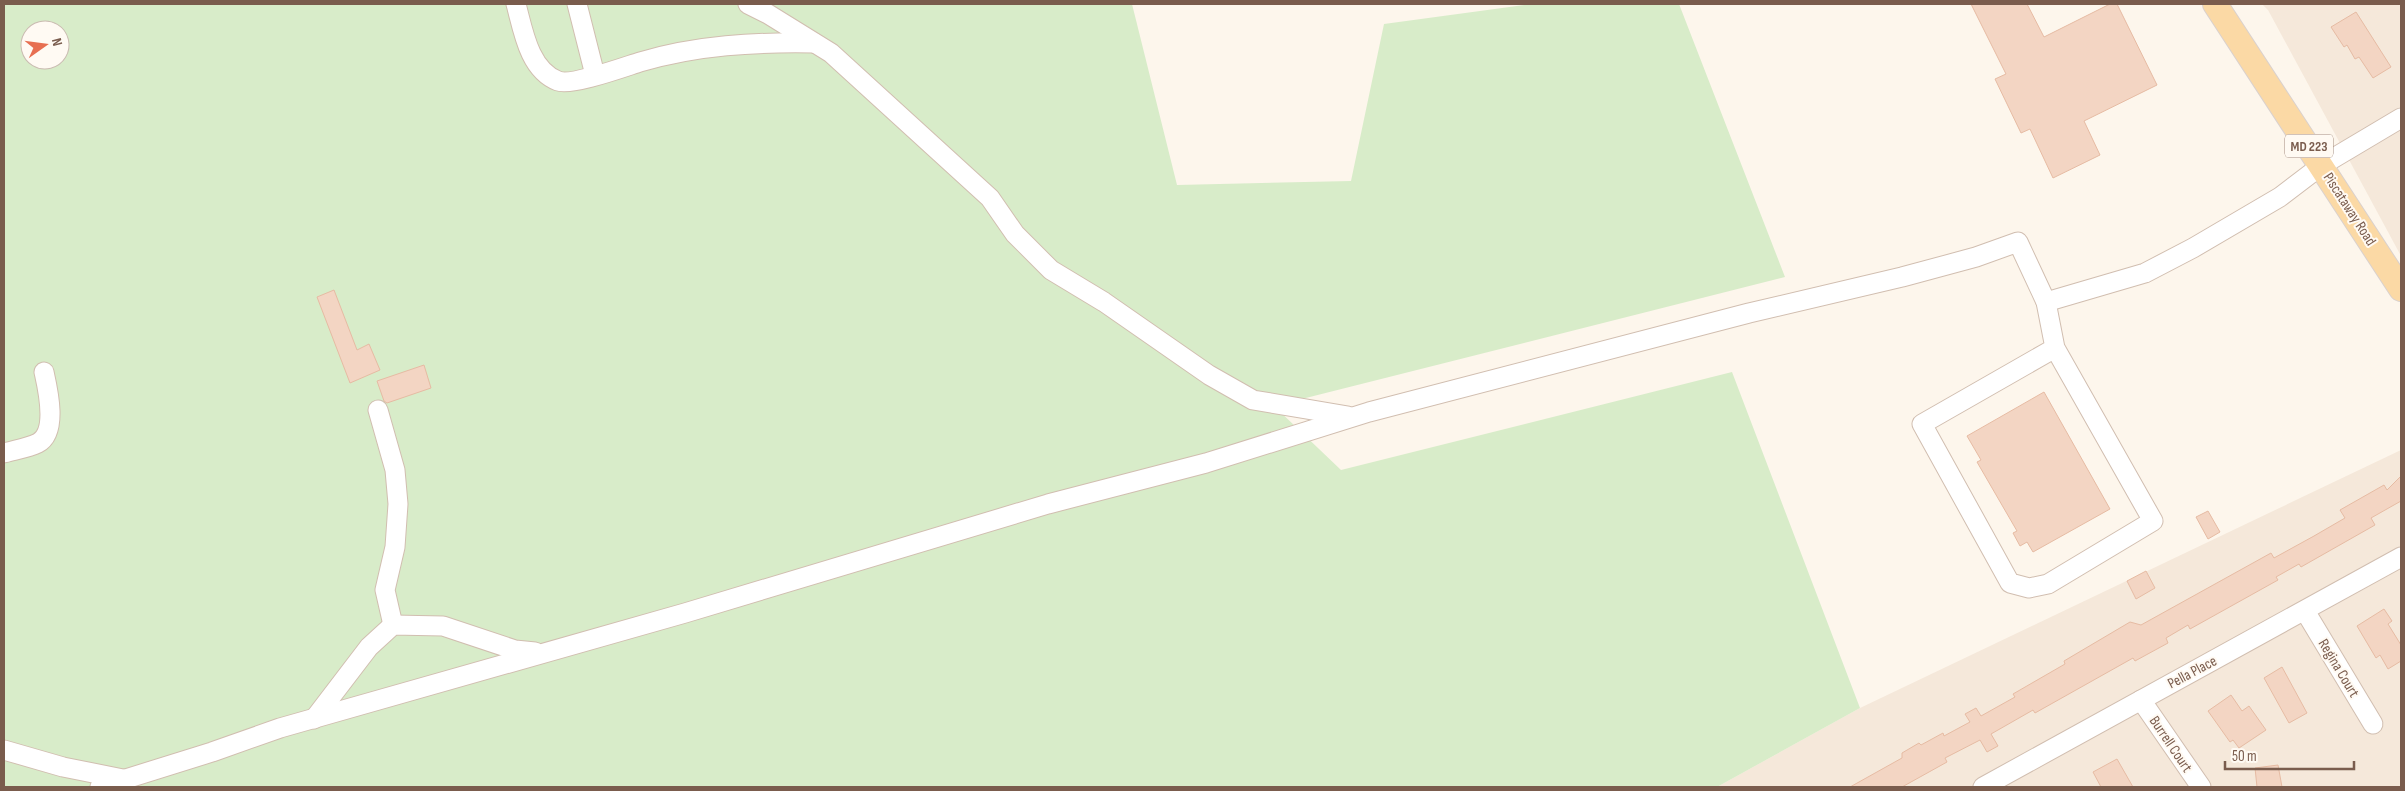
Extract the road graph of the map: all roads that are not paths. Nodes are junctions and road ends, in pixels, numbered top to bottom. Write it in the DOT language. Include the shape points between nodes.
graph roads {
  1 [pos="516,4"];
  2 [pos="577,4"];
  3 [pos="748,4"];
  4 [pos="2215,4"];
  5 [pos="815,43"];
  6 [pos="595,75"];
  7 [pos="2401,118"];
  8 [pos="2322,165"];
  9 [pos="2401,289"];
  10 [pos="2046,302"];
  11 [pos="2055,348"];
  12 [pos="44,372"];
  13 [pos="378,410"];
  14 [pos="1352,417"];
  15 [pos="4,453"];
  16 [pos="2401,557"];
  17 [pos="2305,611"];
  18 [pos="393,624"];
  19 [pos="541,653"];
  20 [pos="2141,700"];
  21 [pos="314,719"];
  22 [pos="2374,724"];
  23 [pos="4,750"];
  24 [pos="124,780"];
  25 [pos="100,787"];
  26 [pos="1983,787"];
  27 [pos="2201,787"];
  1 -- 6 [label="street" via="529,52 549,76 560,82"];
  2 -- 6 [label="street"];
  3 -- 5 [label="street"];
  4 -- 8 [label="main road, Piscataway Road / MD 223"];
  5 -- 6 [label="street" via="769,42 704,48 662,55"];
  5 -- 14 [label="street" via="831,53 990,198 1014,234 1051,270 1104,302 1209,375 1254,400"];
  7 -- 8 [label="street"];
  8 -- 9 [label="main road, Piscataway Road / MD 223"];
  8 -- 10 [label="street" via="2280,197 2145,273"];
  10 -- 11 [label="street"];
  10 -- 14 [label="street" via="2018,242 1902,277"];
  11 -- 11 [label="street" via="1922,424 2010,583 2029,588 2048,584 2153,521"];
  12 -- 15 [label="street" via="50,428 39,442"];
  13 -- 18 [label="street" via="395,470 398,504 395,547 385,590"];
  14 -- 19 [label="street"];
  16 -- 17 [label="street, Pella Place"];
  17 -- 20 [label="street, Pella Place"];
  17 -- 22 [label="street, Regina Court"];
  18 -- 19 [label="street" via="443,626 515,650"];
  18 -- 21 [label="street" via="369,647"];
  19 -- 21 [label="street"];
  20 -- 26 [label="street, Pella Place"];
  20 -- 27 [label="street, Burrell Court"];
  21 -- 24 [label="street"];
  23 -- 24 [label="street"];
  24 -- 25 [label="street"];
}
